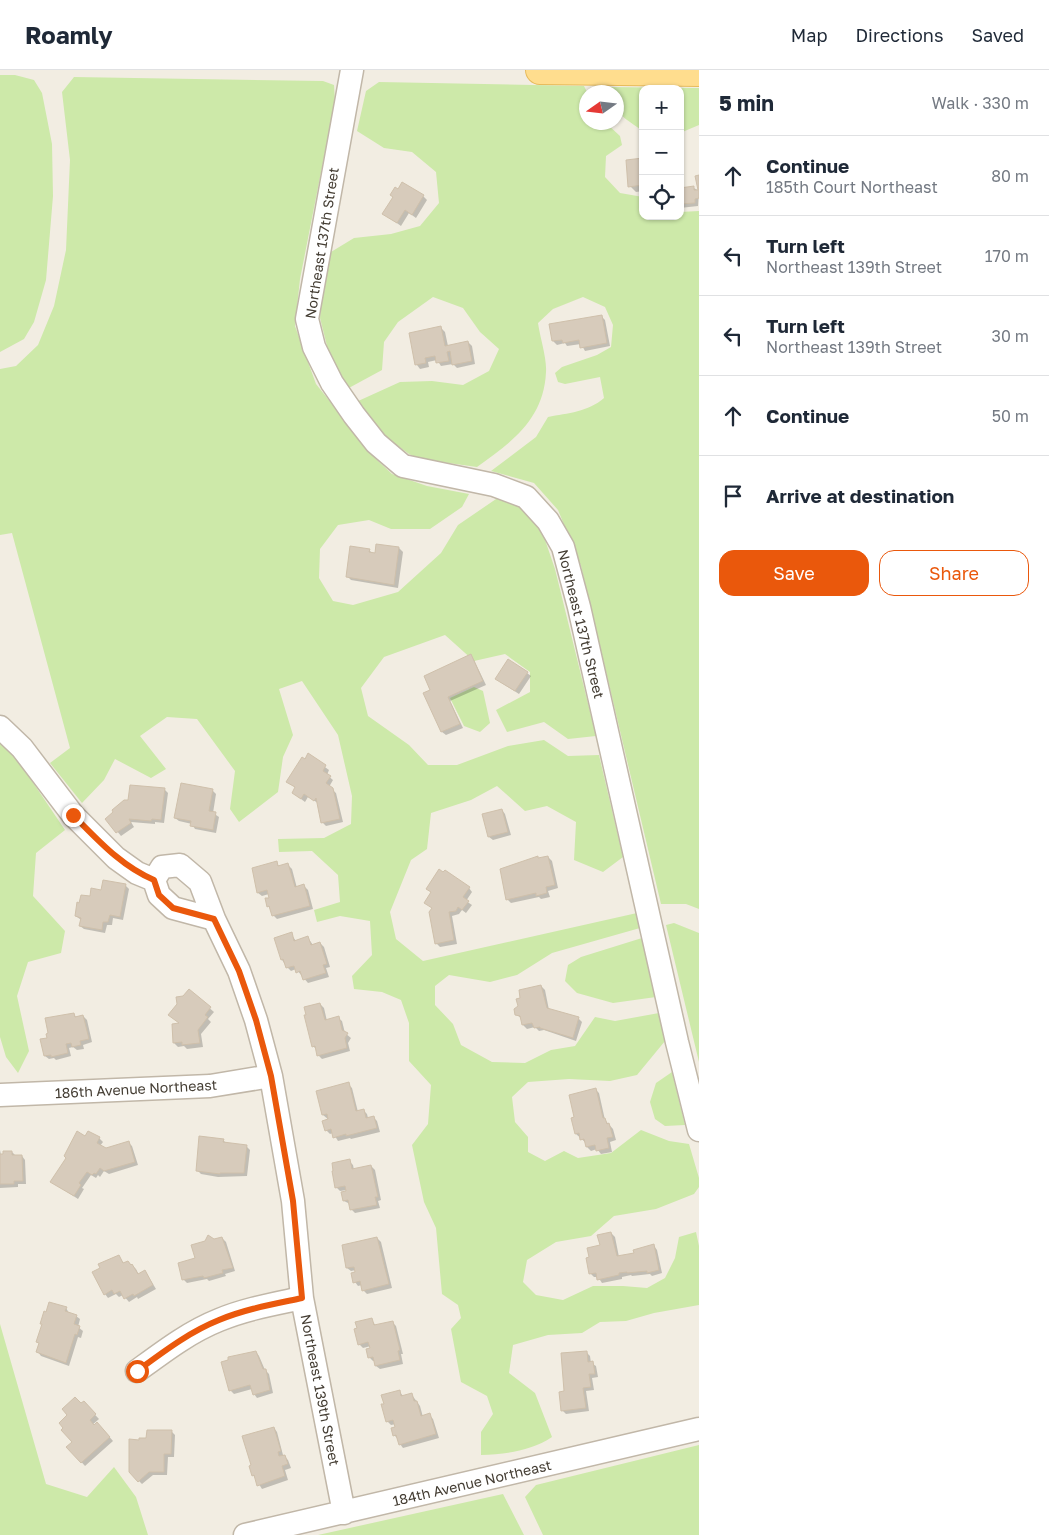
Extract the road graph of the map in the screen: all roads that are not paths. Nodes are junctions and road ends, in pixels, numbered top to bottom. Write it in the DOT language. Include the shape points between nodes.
graph roads {
  1 [pos="352,70"];
  2 [pos="540,70"];
  3 [pos="683,71"];
  4 [pos="0,727"];
  5 [pos="154,880"];
  6 [pos="214,919"];
  7 [pos="271,1076"];
  8 [pos="0,1095"];
  9 [pos="699,1130"];
  10 [pos="302,1298"];
  11 [pos="137,1371"];
  12 [pos="699,1429"];
  13 [pos="344,1513"];
  14 [pos="245,1535"];
  1 -- 9 [label="street, Northeast 137th Street" via="307,319 314,347 354,416 376,443 403,466 494,486 526,497 548,520 563,547 580,607"];
  2 -- 3 [label="main road"];
  4 -- 5 [label="street" via="22,748 79,821 116,858"];
  5 -- 6 [label="street" via="159,895 173,908"];
  5 -- 6 [label="street, Northeast 139th Street" via="162,867 180,865 200,882"];
  6 -- 7 [label="street, Northeast 139th Street" via="239,971"];
  7 -- 8 [label="street, 186th Avenue Northeast" via="210,1086"];
  7 -- 10 [label="street, Northeast 139th Street" via="293,1201"];
  10 -- 11 [label="street" via="219,1320 182,1338"];
  10 -- 13 [label="street, Northeast 139th Street"];
  12 -- 13 [label="street, 184th Avenue Northeast"];
  13 -- 14 [label="street, 184th Avenue Northeast"];
}
